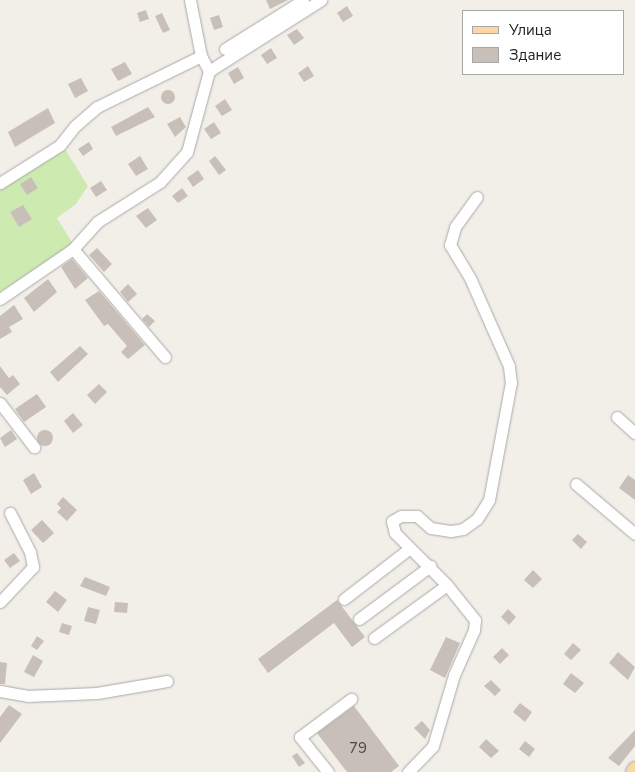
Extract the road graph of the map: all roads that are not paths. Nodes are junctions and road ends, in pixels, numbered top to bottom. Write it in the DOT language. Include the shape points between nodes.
graph roads {
  1 [pos="190,0"];
  2 [pos="303,0"];
  3 [pos="321,0"];
  4 [pos="225,49"];
  5 [pos="201,56"];
  6 [pos="209,71"];
  7 [pos="0,183"];
  8 [pos="477,196"];
  9 [pos="73,249"];
  10 [pos="0,299"];
  11 [pos="165,357"];
  12 [pos="0,403"];
  13 [pos="617,417"];
  14 [pos="635,433"];
  15 [pos="34,447"];
  16 [pos="576,484"];
  17 [pos="10,514"];
  18 [pos="635,534"];
  19 [pos="410,548"];
  20 [pos="430,566"];
  21 [pos="447,585"];
  22 [pos="344,599"];
  23 [pos="0,602"];
  24 [pos="359,618"];
  25 [pos="374,638"];
  26 [pos="167,681"];
  27 [pos="0,691"];
  28 [pos="351,699"];
  29 [pos="328,772"];
  30 [pos="408,772"];
  1 -- 5 [label="street"];
  2 -- 4 [label="street"];
  3 -- 6 [label="street"];
  5 -- 6 [label="street"];
  5 -- 7 [label="street" via="98,107 75,126 60,146"];
  6 -- 9 [label="street" via="187,152 160,182 97,222"];
  8 -- 19 [label="street" via="455,227 450,244 470,278 509,366 511,383 489,500 477,519 463,528 431,528 417,516 401,516 392,522 394,533"];
  9 -- 10 [label="street"];
  9 -- 11 [label="street"];
  12 -- 15 [label="street"];
  13 -- 14 [label="street"];
  16 -- 18 [label="street"];
  17 -- 23 [label="street" via="30,552 33,567"];
  19 -- 20 [label="street"];
  19 -- 22 [label="street"];
  20 -- 21 [label="street"];
  20 -- 24 [label="street"];
  21 -- 25 [label="street"];
  21 -- 30 [label="street" via="475,620 474,630 454,675 433,746"];
  26 -- 27 [label="street" via="97,693 27,696"];
  28 -- 29 [label="street" via="300,737"];
}
